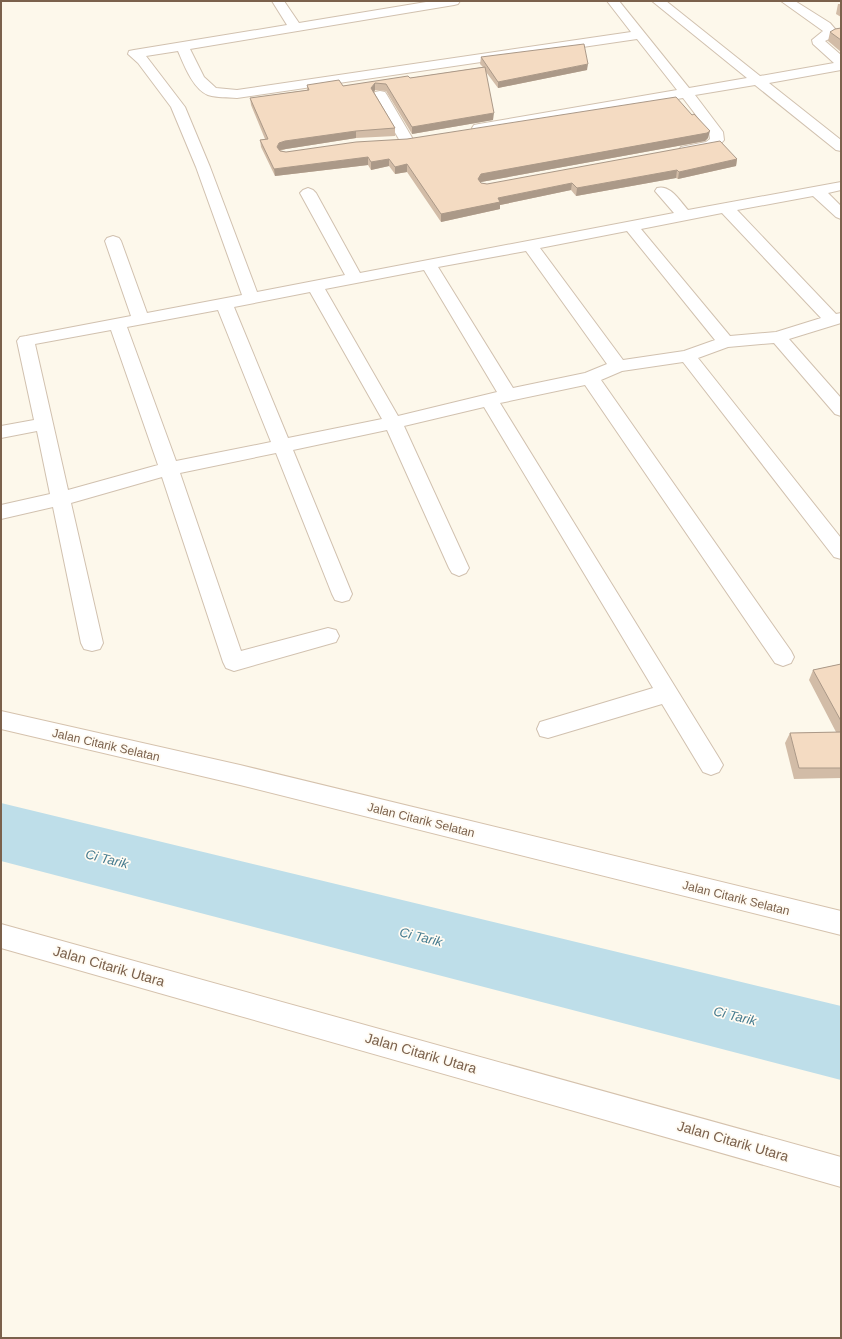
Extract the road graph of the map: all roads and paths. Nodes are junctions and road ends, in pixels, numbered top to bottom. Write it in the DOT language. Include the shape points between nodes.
graph roads {
  1 [pos="278,1"];
  2 [pos="454,1"];
  3 [pos="613,1"];
  4 [pos="658,1"];
  5 [pos="786,1"];
  6 [pos="295,27"];
  7 [pos="639,35"];
  8 [pos="182,46"];
  9 [pos="841,62"];
  10 [pos="841,66"];
  11 [pos="686,93"];
  12 [pos="380,96"];
  13 [pos="469,130"];
  14 [pos="422,138"];
  15 [pos="407,141"];
  16 [pos="392,142"];
  17 [pos="841,147"];
  18 [pos="673,152"];
  19 [pos="841,186"];
  20 [pos="662,191"];
  21 [pos="817,191"];
  22 [pos="308,193"];
  23 [pos="726,208"];
  24 [pos="841,214"];
  25 [pos="685,216"];
  26 [pos="631,226"];
  27 [pos="113,241"];
  28 [pos="530,245"];
  29 [pos="428,264"];
  30 [pos="354,278"];
  31 [pos="315,286"];
  32 [pos="251,298"];
  33 [pos="224,303"];
  34 [pos="142,319"];
  35 [pos="836,319"];
  36 [pos="117,323"];
  37 [pos="778,337"];
  38 [pos="726,342"];
  39 [pos="687,356"];
  40 [pos="618,366"];
  41 [pos="590,378"];
  42 [pos="499,397"];
  43 [pos="841,410"];
  44 [pos="392,423"];
  45 [pos="44,424"];
  46 [pos="1,432"];
  47 [pos="283,446"];
  48 [pos="169,469"];
  49 [pos="60,499"];
  50 [pos="1,512"];
  51 [pos="841,552"];
  52 [pos="459,568"];
  53 [pos="342,594"];
  54 [pos="328,636"];
  55 [pos="92,643"];
  56 [pos="783,657"];
  57 [pos="667,693"];
  58 [pos="1,720"];
  59 [pos="548,729"];
  60 [pos="711,765"];
  61 [pos="841,923"];
  62 [pos="1,936"];
  63 [pos="841,1172"];
  1 -- 6 [label="street"];
  2 -- 6 [label="street"];
  3 -- 7 [label="street"];
  4 -- 17 [label="street"];
  5 -- 9 [label="street" via="830,30 818,40 819,44"];
  6 -- 8 [label="street"];
  7 -- 8 [label="street" via="237,94 211,91 203,84"];
  7 -- 11 [label="street"];
  8 -- 32 [label="street" via="134,54 143,60 178,107"];
  10 -- 11 [label="street"];
  11 -- 13 [label="street"];
  11 -- 18 [label="street" via="716,132 717,140 711,145"];
  12 -- 15 [label="street"];
  14 -- 15 [label="street"];
  15 -- 16 [label="street"];
  19 -- 21 [label="street"];
  20 -- 25 [label="street"];
  21 -- 23 [label="street"];
  21 -- 24 [label="street"];
  22 -- 30 [label="street"];
  23 -- 25 [label="street"];
  23 -- 35 [label="street"];
  25 -- 26 [label="street"];
  26 -- 28 [label="street"];
  26 -- 38 [label="street"];
  27 -- 34 [label="street"];
  28 -- 29 [label="street"];
  28 -- 40 [label="street"];
  29 -- 30 [label="street"];
  29 -- 42 [label="street"];
  30 -- 31 [label="street"];
  31 -- 32 [label="street"];
  31 -- 44 [label="street"];
  32 -- 33 [label="street"];
  33 -- 34 [label="street"];
  33 -- 47 [label="street"];
  34 -- 36 [label="street"];
  35 -- 37 [label="street"];
  36 -- 45 [label="street" via="26,341"];
  36 -- 48 [label="street"];
  37 -- 38 [label="street"];
  37 -- 43 [label="street"];
  38 -- 39 [label="street"];
  39 -- 40 [label="street"];
  39 -- 51 [label="street"];
  40 -- 41 [label="street"];
  41 -- 42 [label="street"];
  41 -- 56 [label="street"];
  42 -- 44 [label="street"];
  42 -- 57 [label="street"];
  44 -- 47 [label="street"];
  44 -- 52 [label="street"];
  45 -- 46 [label="street"];
  45 -- 49 [label="street"];
  47 -- 48 [label="street"];
  47 -- 53 [label="street"];
  48 -- 49 [label="street"];
  48 -- 54 [label="street" via="234,662"];
  49 -- 50 [label="street"];
  49 -- 55 [label="street"];
  57 -- 59 [label="street"];
  57 -- 60 [label="street"];
  58 -- 61 [label="street, Jalan Citarik Selatan" via="240,775"];
  62 -- 63 [label="street, Jalan Citarik Utara"];
}
